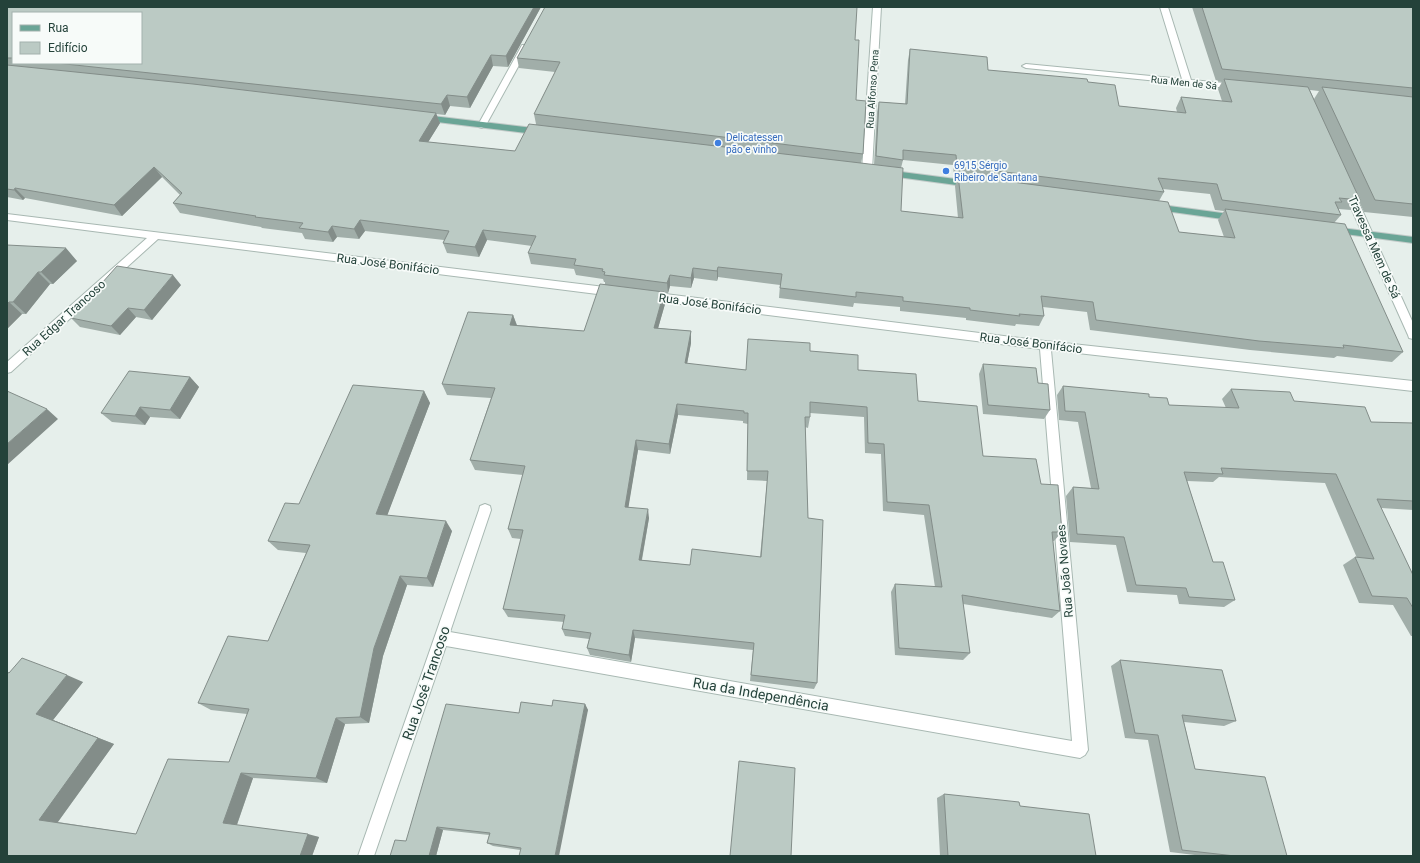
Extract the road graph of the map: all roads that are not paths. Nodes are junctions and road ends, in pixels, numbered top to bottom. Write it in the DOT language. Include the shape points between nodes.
graph roads {
  1 [pos="877,7"];
  2 [pos="1164,7"];
  3 [pos="528,42"];
  4 [pos="1026,66"];
  5 [pos="1187,82"];
  6 [pos="1242,88"];
  7 [pos="412,116"];
  8 [pos="482,125"];
  9 [pos="553,133"];
  10 [pos="863,170"];
  11 [pos="1343,179"];
  12 [pos="984,185"];
  13 [pos="1141,206"];
  14 [pos="7,217"];
  15 [pos="1243,219"];
  16 [pos="1322,229"];
  17 [pos="156,235"];
  18 [pos="1369,235"];
  19 [pos="1413,240"];
  20 [pos="624,293"];
  21 [pos="640,295"];
  22 [pos="1413,335"];
  23 [pos="1045,345"];
  24 [pos="7,369"];
  25 [pos="1413,386"];
  26 [pos="485,510"];
  27 [pos="442,638"];
  28 [pos="1080,750"];
  29 [pos="366,856"];
  1 -- 10 [label="street, Rua Alfonso Pena"];
  2 -- 5 [label="street"];
  3 -- 8 [label="street"];
  4 -- 5 [label="street, Rua Men de Sá"];
  5 -- 6 [label="street, Rua Men de Sá"];
  7 -- 8 [label="main road"];
  8 -- 9 [label="main road"];
  10 -- 12 [label="main road"];
  11 -- 18 [label="street, Travessa Mem de Sá"];
  13 -- 15 [label="main road"];
  14 -- 17 [label="street, Rua José Bonifácio"];
  16 -- 18 [label="main road"];
  17 -- 20 [label="street, Rua José Bonifácio"];
  17 -- 24 [label="street, Rua Edgar Trancoso"];
  18 -- 19 [label="main road"];
  18 -- 22 [label="street, Travessa Mem de Sá"];
  21 -- 23 [label="street, Rua José Bonifácio"];
  23 -- 25 [label="street, Rua José Bonifácio"];
  23 -- 28 [label="street, Rua João Novaes"];
  26 -- 27 [label="street, Rua José Trancoso"];
  27 -- 28 [label="street, Rua da Independência"];
  27 -- 29 [label="street, Rua José Trancoso"];
}
